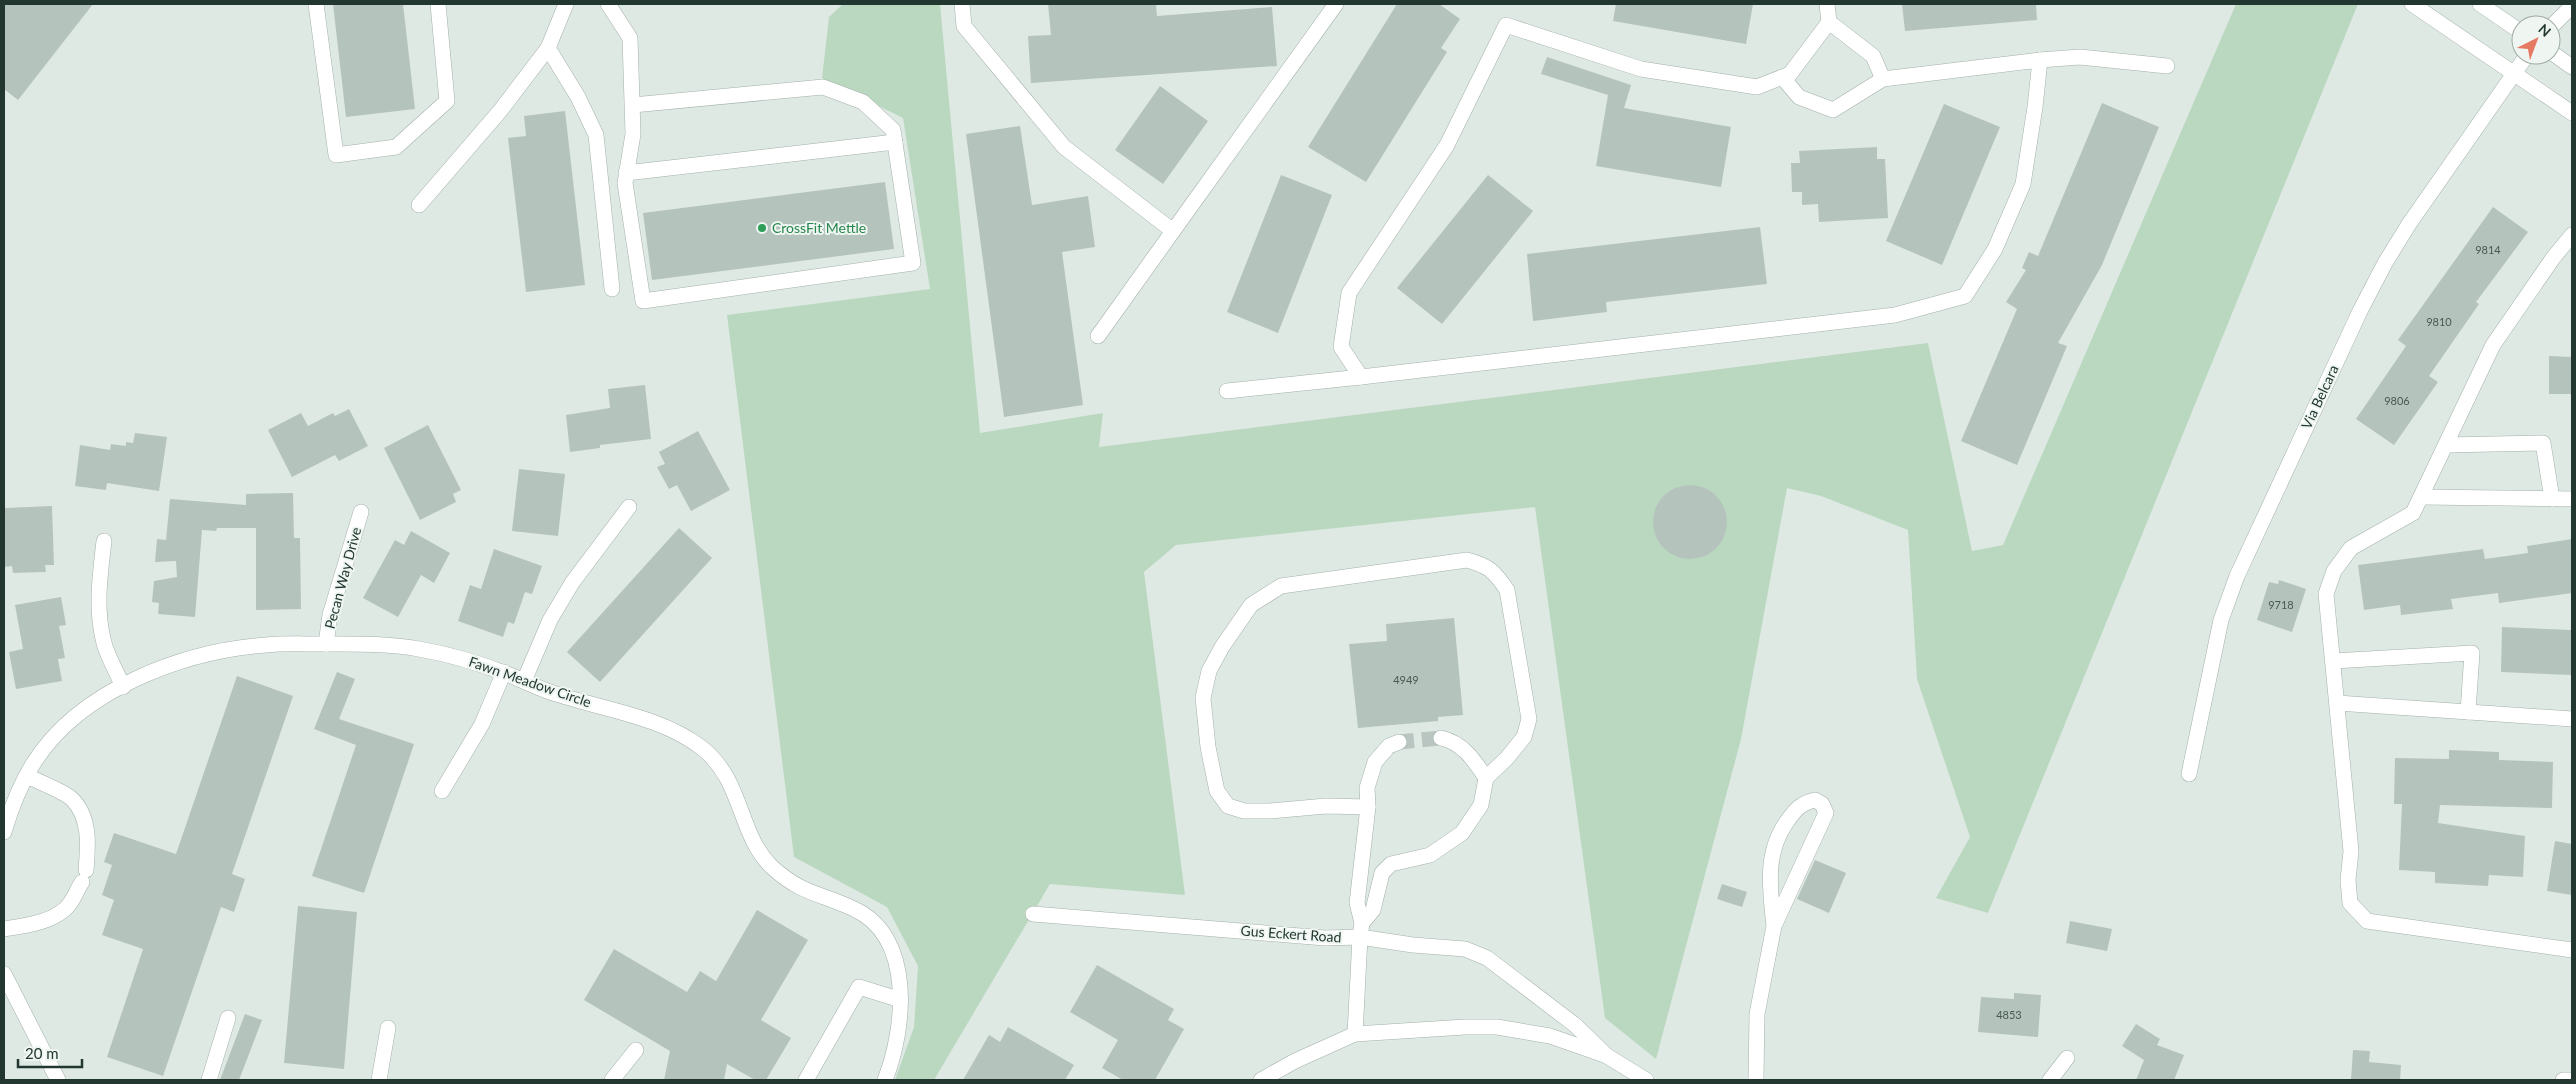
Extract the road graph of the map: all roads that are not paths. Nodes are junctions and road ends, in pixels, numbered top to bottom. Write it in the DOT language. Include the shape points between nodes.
graph roads {
  1 [pos="316,4"];
  2 [pos="438,4"];
  3 [pos="566,4"];
  4 [pos="608,4"];
  5 [pos="962,4"];
  6 [pos="1336,4"];
  7 [pos="1827,4"];
  8 [pos="2412,4"];
  9 [pos="2480,4"];
  10 [pos="2572,6"];
  11 [pos="2561,17"];
  12 [pos="1829,22"];
  13 [pos="2511,25"];
  14 [pos="548,48"];
  15 [pos="2561,59"];
  16 [pos="2040,60"];
  17 [pos="2520,65"];
  18 [pos="2166,66"];
  19 [pos="2572,67"];
  20 [pos="2514,74"];
  21 [pos="1782,77"];
  22 [pos="1883,79"];
  23 [pos="633,105"];
  24 [pos="2572,113"];
  25 [pos="895,142"];
  26 [pos="626,173"];
  27 [pos="419,205"];
  28 [pos="1174,230"];
  29 [pos="2572,235"];
  30 [pos="612,289"];
  31 [pos="1098,336"];
  32 [pos="1361,377"];
  33 [pos="1227,391"];
  34 [pos="2446,446"];
  35 [pos="2422,497"];
  36 [pos="2552,499"];
  37 [pos="2572,499"];
  38 [pos="629,507"];
  39 [pos="361,512"];
  40 [pos="104,541"];
  41 [pos="326,644"];
  42 [pos="2333,661"];
  43 [pos="504,672"];
  44 [pos="524,681"];
  45 [pos="123,687"];
  46 [pos="2337,703"];
  47 [pos="2468,712"];
  48 [pos="2572,719"];
  49 [pos="1441,738"];
  50 [pos="1399,742"];
  51 [pos="2189,774"];
  52 [pos="27,776"];
  53 [pos="1486,778"];
  54 [pos="442,791"];
  55 [pos="1368,807"];
  56 [pos="4,828"];
  57 [pos="1033,914"];
  58 [pos="1774,926"];
  59 [pos="4,929"];
  60 [pos="1361,930"];
  61 [pos="2572,950"];
  62 [pos="4,974"];
  63 [pos="901,1000"];
  64 [pos="228,1018"];
  65 [pos="388,1028"];
  66 [pos="1355,1034"];
  67 [pos="636,1050"];
  68 [pos="1607,1056"];
  69 [pos="2067,1058"];
  70 [pos="58,1080"];
  71 [pos="209,1080"];
  72 [pos="379,1080"];
  73 [pos="612,1080"];
  74 [pos="806,1080"];
  75 [pos="885,1080"];
  76 [pos="1261,1080"];
  77 [pos="1646,1080"];
  78 [pos="1756,1080"];
  79 [pos="2050,1080"];
  80 [pos="2563,1080"];
  81 [pos="2572,1080"];
  1 -- 2 [label="street" via="336,155 396,147 447,101"];
  3 -- 14 [label="street"];
  4 -- 23 [label="street" via="630,38"];
  5 -- 28 [label="street" via="964,26 1064,147"];
  6 -- 28 [label="street"];
  7 -- 12 [label="street"];
  8 -- 20 [label="street"];
  9 -- 13 [label="street"];
  10 -- 11 [label="street"];
  12 -- 21 [label="street" via="1790,74"];
  12 -- 22 [label="street" via="1873,56"];
  14 -- 27 [label="street" via="500,111"];
  14 -- 30 [label="street" via="578,97 596,135"];
  15 -- 19 [label="street"];
  16 -- 18 [label="street" via="2080,58"];
  16 -- 22 [label="street"];
  16 -- 32 [label="street" via="2024,184 1995,250 1964,296 1895,315"];
  17 -- 20 [label="street, Via Belcara"];
  20 -- 24 [label="street"];
  20 -- 51 [label="street, Via Belcara" via="2385,263 2237,576 2221,620"];
  21 -- 22 [label="street" via="1799,97 1833,110"];
  21 -- 32 [label="street" via="1757,86 1641,69 1506,25 1447,144 1349,293 1341,347"];
  23 -- 25 [label="street" via="824,87 863,102 893,130"];
  23 -- 26 [label="street" via="633,134"];
  25 -- 26 [label="street"];
  25 -- 26 [label="street" via="913,263 643,300"];
  28 -- 31 [label="street"];
  29 -- 34 [label="street" via="2493,345"];
  32 -- 33 [label="street"];
  34 -- 35 [label="street"];
  34 -- 36 [label="street" via="2544,443"];
  35 -- 36 [label="street"];
  35 -- 42 [label="street" via="2413,513 2351,548 2334,571 2326,594"];
  36 -- 37 [label="street"];
  38 -- 44 [label="street" via="572,583 550,620"];
  39 -- 41 [label="street, Pecan Way Drive" via="330,615"];
  40 -- 45 [label="street" via="98,594 100,624 105,645"];
  41 -- 43 [label="street, Fawn Meadow Circle" via="386,644 421,649"];
  41 -- 45 [label="street, Fawn Meadow Circle" via="265,644 193,657 166,664"];
  42 -- 46 [label="street"];
  42 -- 47 [label="street" via="2472,653"];
  43 -- 44 [label="street, Fawn Meadow Circle"];
  43 -- 54 [label="street" via="482,724"];
  44 -- 63 [label="street, Fawn Meadow Circle" via="552,693 640,718 704,749 729,779 754,842 771,865 796,887 855,909 882,930 891,945"];
  45 -- 52 [label="street, Fawn Meadow Circle" via="70,722 48,743"];
  46 -- 47 [label="street"];
  46 -- 61 [label="street" via="2352,851 2348,880 2350,903 2358,912 2367,921"];
  47 -- 48 [label="street"];
  49 -- 53 [label="street" via="1453,741 1470,756"];
  50 -- 55 [label="street" via="1389,746 1375,762 1367,788"];
  52 -- 56 [label="street, Fawn Meadow Circle"];
  52 -- 59 [label="street" via="72,799 84,819 89,839 84,876 70,904 56,914 31,925"];
  53 -- 55 [label="street" via="1524,737 1529,719 1507,590 1495,572 1467,560 1281,586 1251,605 1209,672 1203,698 1217,791 1228,806 1244,811"];
  53 -- 60 [label="street" via="1481,805 1462,833 1430,855 1392,864 1382,873 1373,910"];
  55 -- 60 [label="street" via="1356,903"];
  57 -- 60 [label="street, Gus Eckert Road" via="1325,938"];
  58 -- 58 [label="street" via="1826,813 1822,804 1815,800 1803,802 1796,809 1774,844 1770,862"];
  58 -- 78 [label="street" via="1757,1014"];
  60 -- 66 [label="street, Gus Eckert Road"];
  60 -- 68 [label="street" via="1412,945 1465,949 1487,958 1575,1025"];
  62 -- 70 [label="street"];
  63 -- 74 [label="street" via="859,987"];
  63 -- 75 [label="street, Fawn Meadow Circle" via="900,1020"];
  64 -- 71 [label="street"];
  65 -- 72 [label="street"];
  66 -- 68 [label="street" via="1427,1028 1497,1028 1550,1036"];
  66 -- 76 [label="street" via="1295,1060"];
  67 -- 73 [label="street"];
  68 -- 77 [label="street"];
  69 -- 79 [label="street"];
  80 -- 81 [label="street"];
}
